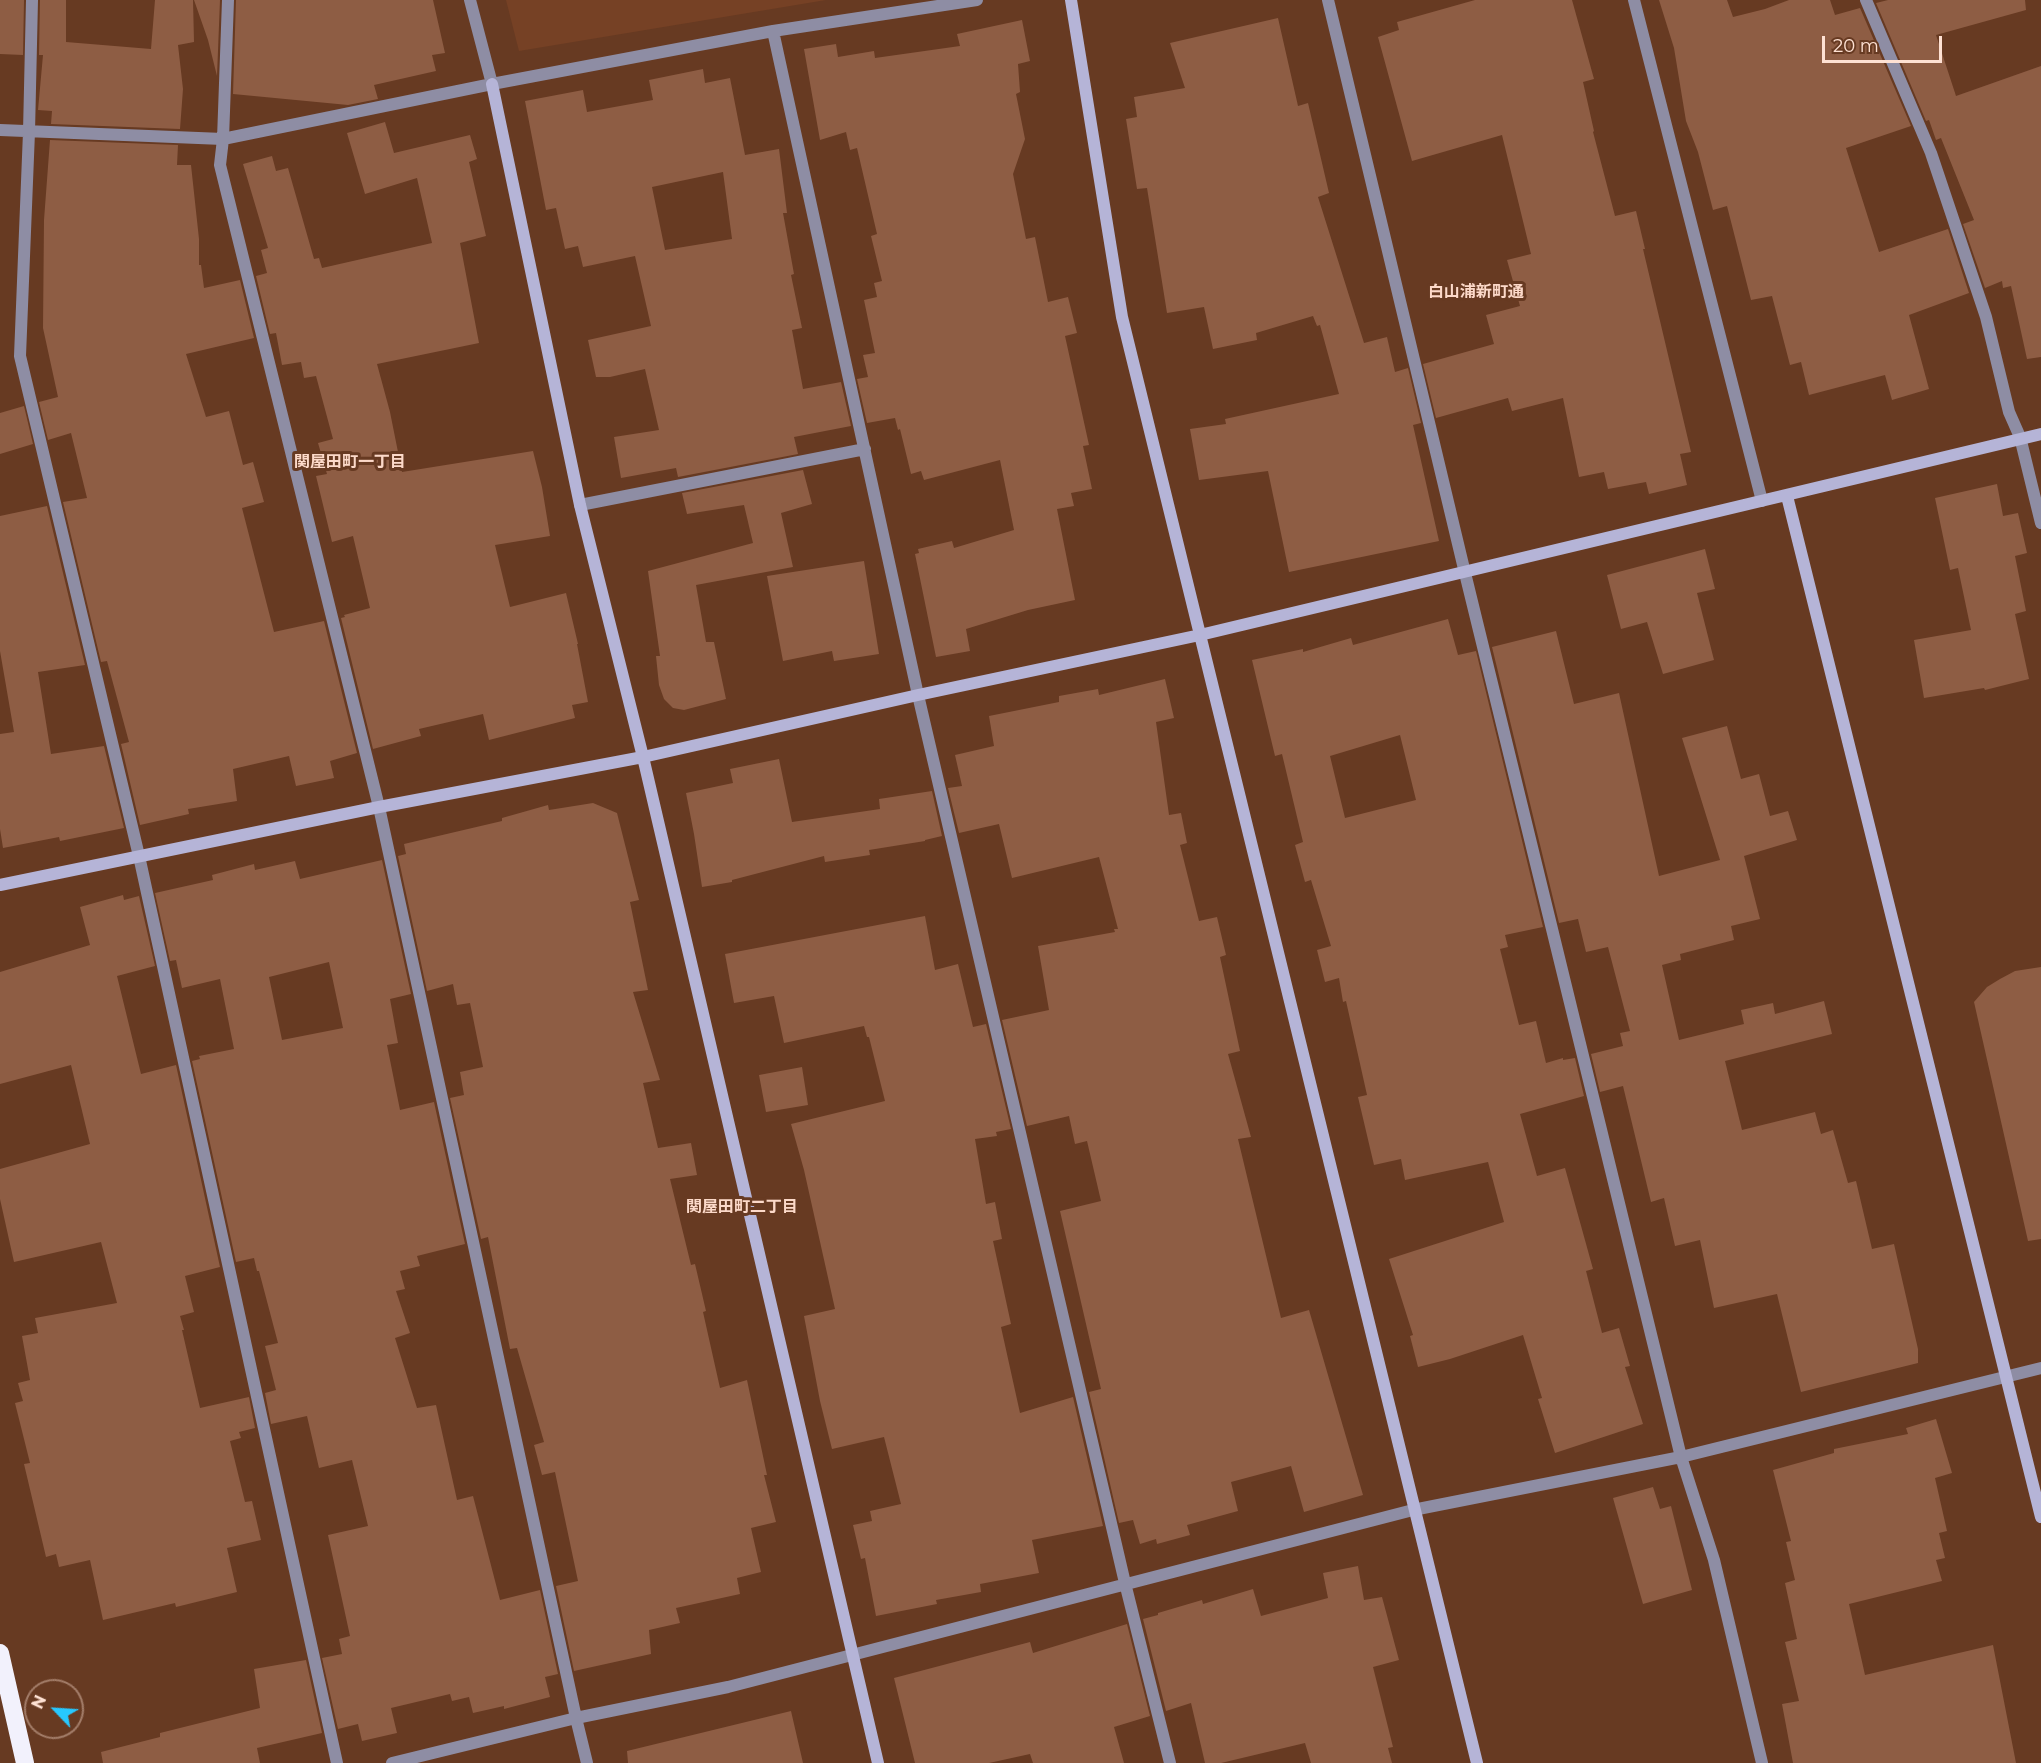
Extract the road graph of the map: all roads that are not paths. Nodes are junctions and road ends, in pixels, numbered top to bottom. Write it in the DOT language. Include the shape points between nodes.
graph roads {
  1 [pos="32,0"];
  2 [pos="228,0"];
  3 [pos="470,0"];
  4 [pos="977,0"];
  5 [pos="1071,0"];
  6 [pos="1328,0"];
  7 [pos="1634,0"];
  8 [pos="1866,0"];
  9 [pos="773,31"];
  10 [pos="492,84"];
  11 [pos="0,130"];
  12 [pos="29,132"];
  13 [pos="223,139"];
  14 [pos="2041,434"];
  15 [pos="2020,437"];
  16 [pos="865,449"];
  17 [pos="1787,496"];
  18 [pos="1762,501"];
  19 [pos="580,505"];
  20 [pos="2041,523"];
  21 [pos="1465,573"];
  22 [pos="1200,635"];
  23 [pos="918,694"];
  24 [pos="643,757"];
  25 [pos="380,807"];
  26 [pos="139,856"];
  27 [pos="0,885"];
  28 [pos="2041,1368"];
  29 [pos="2005,1376"];
  30 [pos="1681,1457"];
  31 [pos="1413,1510"];
  32 [pos="2041,1517"];
  33 [pos="1125,1583"];
  34 [pos="0,1653"];
  35 [pos="852,1655"];
  36 [pos="576,1718"];
  37 [pos="25,1763"];
  38 [pos="337,1763"];
  39 [pos="392,1763"];
  40 [pos="587,1763"];
  41 [pos="878,1763"];
  42 [pos="1170,1763"];
  43 [pos="1476,1763"];
  44 [pos="1762,1763"];
  1 -- 12 [label="street"];
  2 -- 13 [label="street"];
  3 -- 10 [label="street"];
  4 -- 9 [label="street"];
  5 -- 22 [label="street" via="1122,317"];
  6 -- 21 [label="street"];
  7 -- 18 [label="street"];
  8 -- 15 [label="street" via="1931,153 1986,317 2009,412"];
  9 -- 10 [label="street"];
  9 -- 16 [label="street"];
  10 -- 13 [label="street"];
  10 -- 19 [label="street"];
  11 -- 12 [label="street"];
  12 -- 13 [label="street"];
  12 -- 26 [label="street" via="20,356"];
  13 -- 25 [label="street" via="220,165"];
  14 -- 15 [label="street"];
  15 -- 17 [label="street"];
  15 -- 20 [label="street"];
  16 -- 19 [label="street"];
  16 -- 23 [label="street"];
  17 -- 18 [label="street"];
  17 -- 29 [label="street"];
  18 -- 21 [label="street"];
  19 -- 24 [label="street"];
  21 -- 22 [label="street"];
  21 -- 30 [label="street"];
  22 -- 23 [label="street"];
  22 -- 31 [label="street"];
  23 -- 24 [label="street"];
  23 -- 33 [label="street"];
  24 -- 25 [label="street"];
  24 -- 35 [label="street"];
  25 -- 26 [label="street"];
  25 -- 36 [label="street"];
  26 -- 27 [label="street"];
  26 -- 38 [label="street"];
  28 -- 29 [label="street"];
  29 -- 30 [label="street"];
  29 -- 32 [label="street"];
  30 -- 31 [label="street"];
  30 -- 44 [label="street" via="1714,1560"];
  31 -- 33 [label="street"];
  31 -- 43 [label="street"];
  33 -- 35 [label="street"];
  33 -- 42 [label="street"];
  34 -- 37 [label="highway"];
  35 -- 36 [label="street" via="728,1687"];
  35 -- 41 [label="street"];
  36 -- 39 [label="street"];
  36 -- 40 [label="street"];
}
